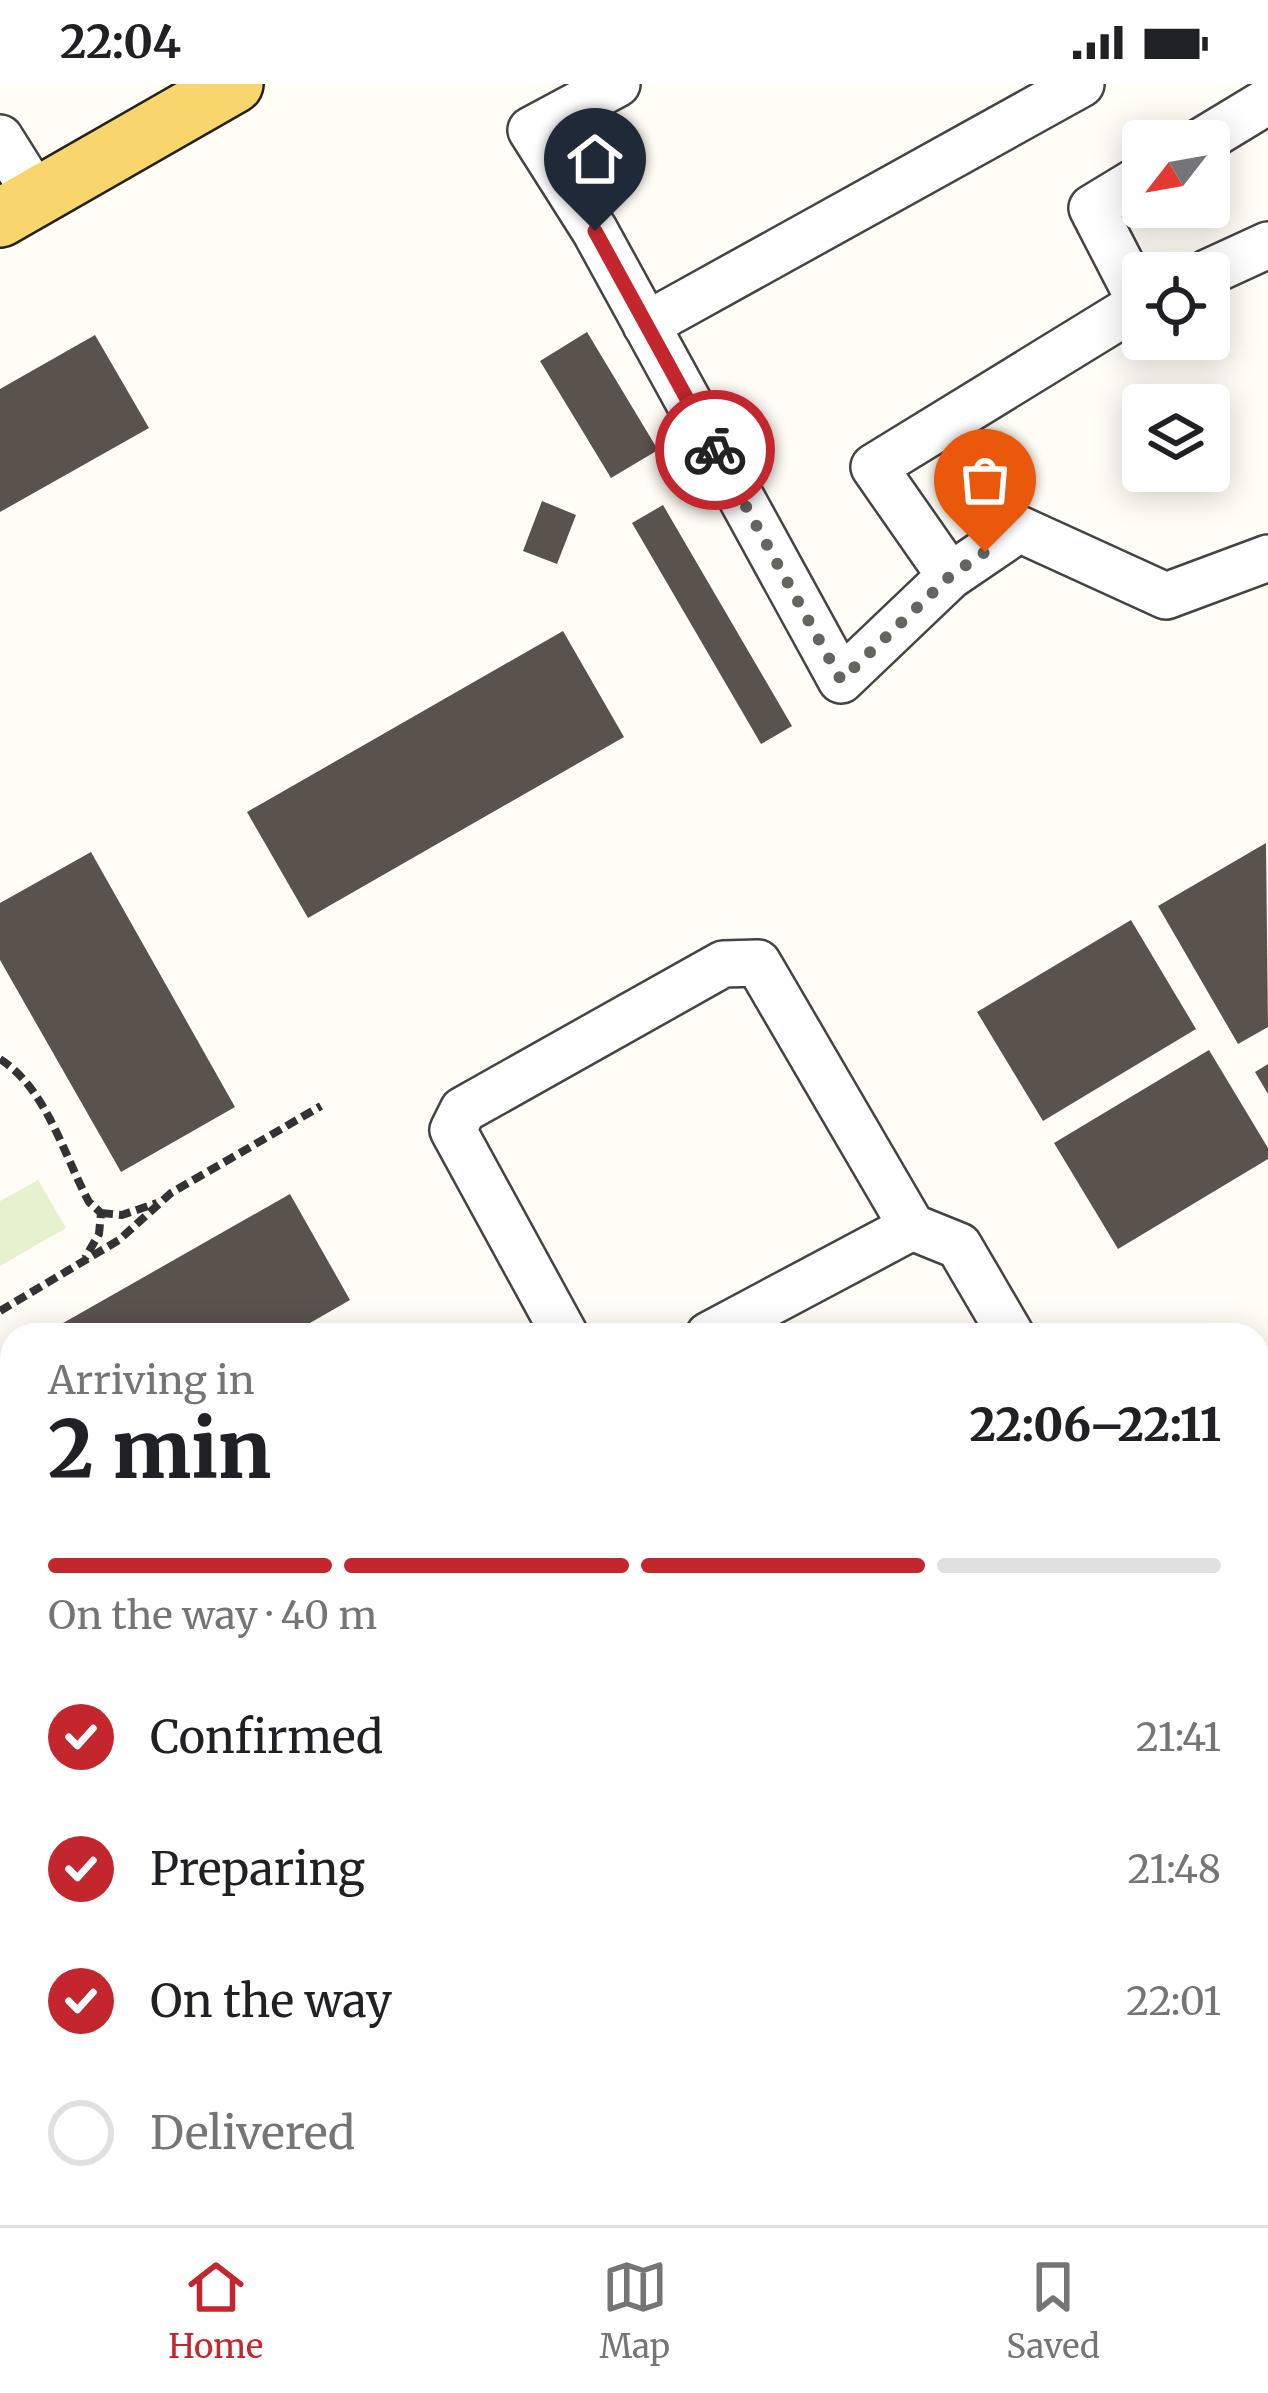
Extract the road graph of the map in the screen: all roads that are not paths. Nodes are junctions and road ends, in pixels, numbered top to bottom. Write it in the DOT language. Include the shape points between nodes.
graph roads {
  1 [pos="234,84"];
  2 [pos="617,84"];
  3 [pos="1081,84"];
  4 [pos="1268,101"];
  5 [pos="1230,124"];
  6 [pos="0,138"];
  7 [pos="1122,190"];
  8 [pos="18,208"];
  9 [pos="1268,244"];
  10 [pos="1230,262"];
  11 [pos="1122,265"];
  12 [pos="1122,315"];
  13 [pos="646,326"];
  14 [pos="1268,558"];
  15 [pos="950,576"];
  16 [pos="912,1227"];
  17 [pos="558,1323"];
  18 [pos="732,1323"];
  19 [pos="1004,1323"];
  1 -- 8 [label="main road"];
  2 -- 13 [label="street" via="531,130"];
  3 -- 13 [label="street"];
  4 -- 5 [label="street"];
  6 -- 8 [label="street"];
  7 -- 11 [label="street" via="1092,208"];
  9 -- 10 [label="street"];
  12 -- 15 [label="street" via="874,467"];
  13 -- 15 [label="street" via="841,680"];
  14 -- 15 [label="street" via="1166,596 1019,529"];
  16 -- 17 [label="street" via="758,963 723,964 463,1110 453,1130"];
  16 -- 18 [label="street"];
  16 -- 19 [label="street" via="959,1246"];
}
